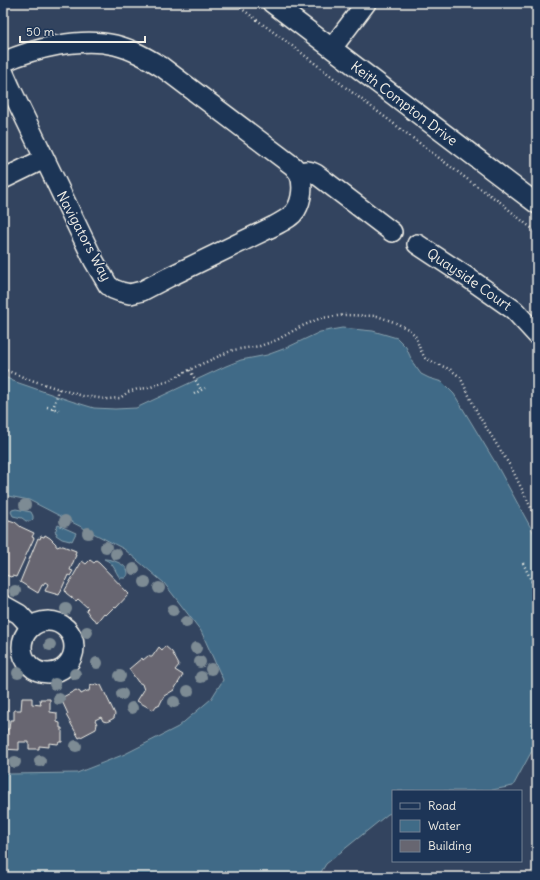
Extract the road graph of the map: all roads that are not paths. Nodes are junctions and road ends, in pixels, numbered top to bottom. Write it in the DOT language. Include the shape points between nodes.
graph roads {
  1 [pos="272,3"];
  2 [pos="366,3"];
  3 [pos="332,48"];
  4 [pos="3,62"];
  5 [pos="3,71"];
  6 [pos="44,159"];
  7 [pos="299,173"];
  8 [pos="3,178"];
  9 [pos="537,204"];
  10 [pos="392,232"];
  11 [pos="416,244"];
  12 [pos="537,335"];
  13 [pos="3,605"];
  14 [pos="31,627"];
  1 -- 3 [label="street, Keith Compton Drive"];
  2 -- 3 [label="street"];
  3 -- 9 [label="street, Keith Compton Drive"];
  4 -- 7 [label="street" via="32,51 79,43 114,45 139,54 162,67"];
  5 -- 6 [label="street, Navigators Way"];
  6 -- 7 [label="street, Navigators Way" via="108,285 130,294 142,291 288,218 296,210 302,191"];
  6 -- 8 [label="street"];
  7 -- 10 [label="street" via="305,170 316,174"];
  11 -- 12 [label="street, Quayside Court" via="514,310"];
  13 -- 14 [label="street" via="20,614"];
}
